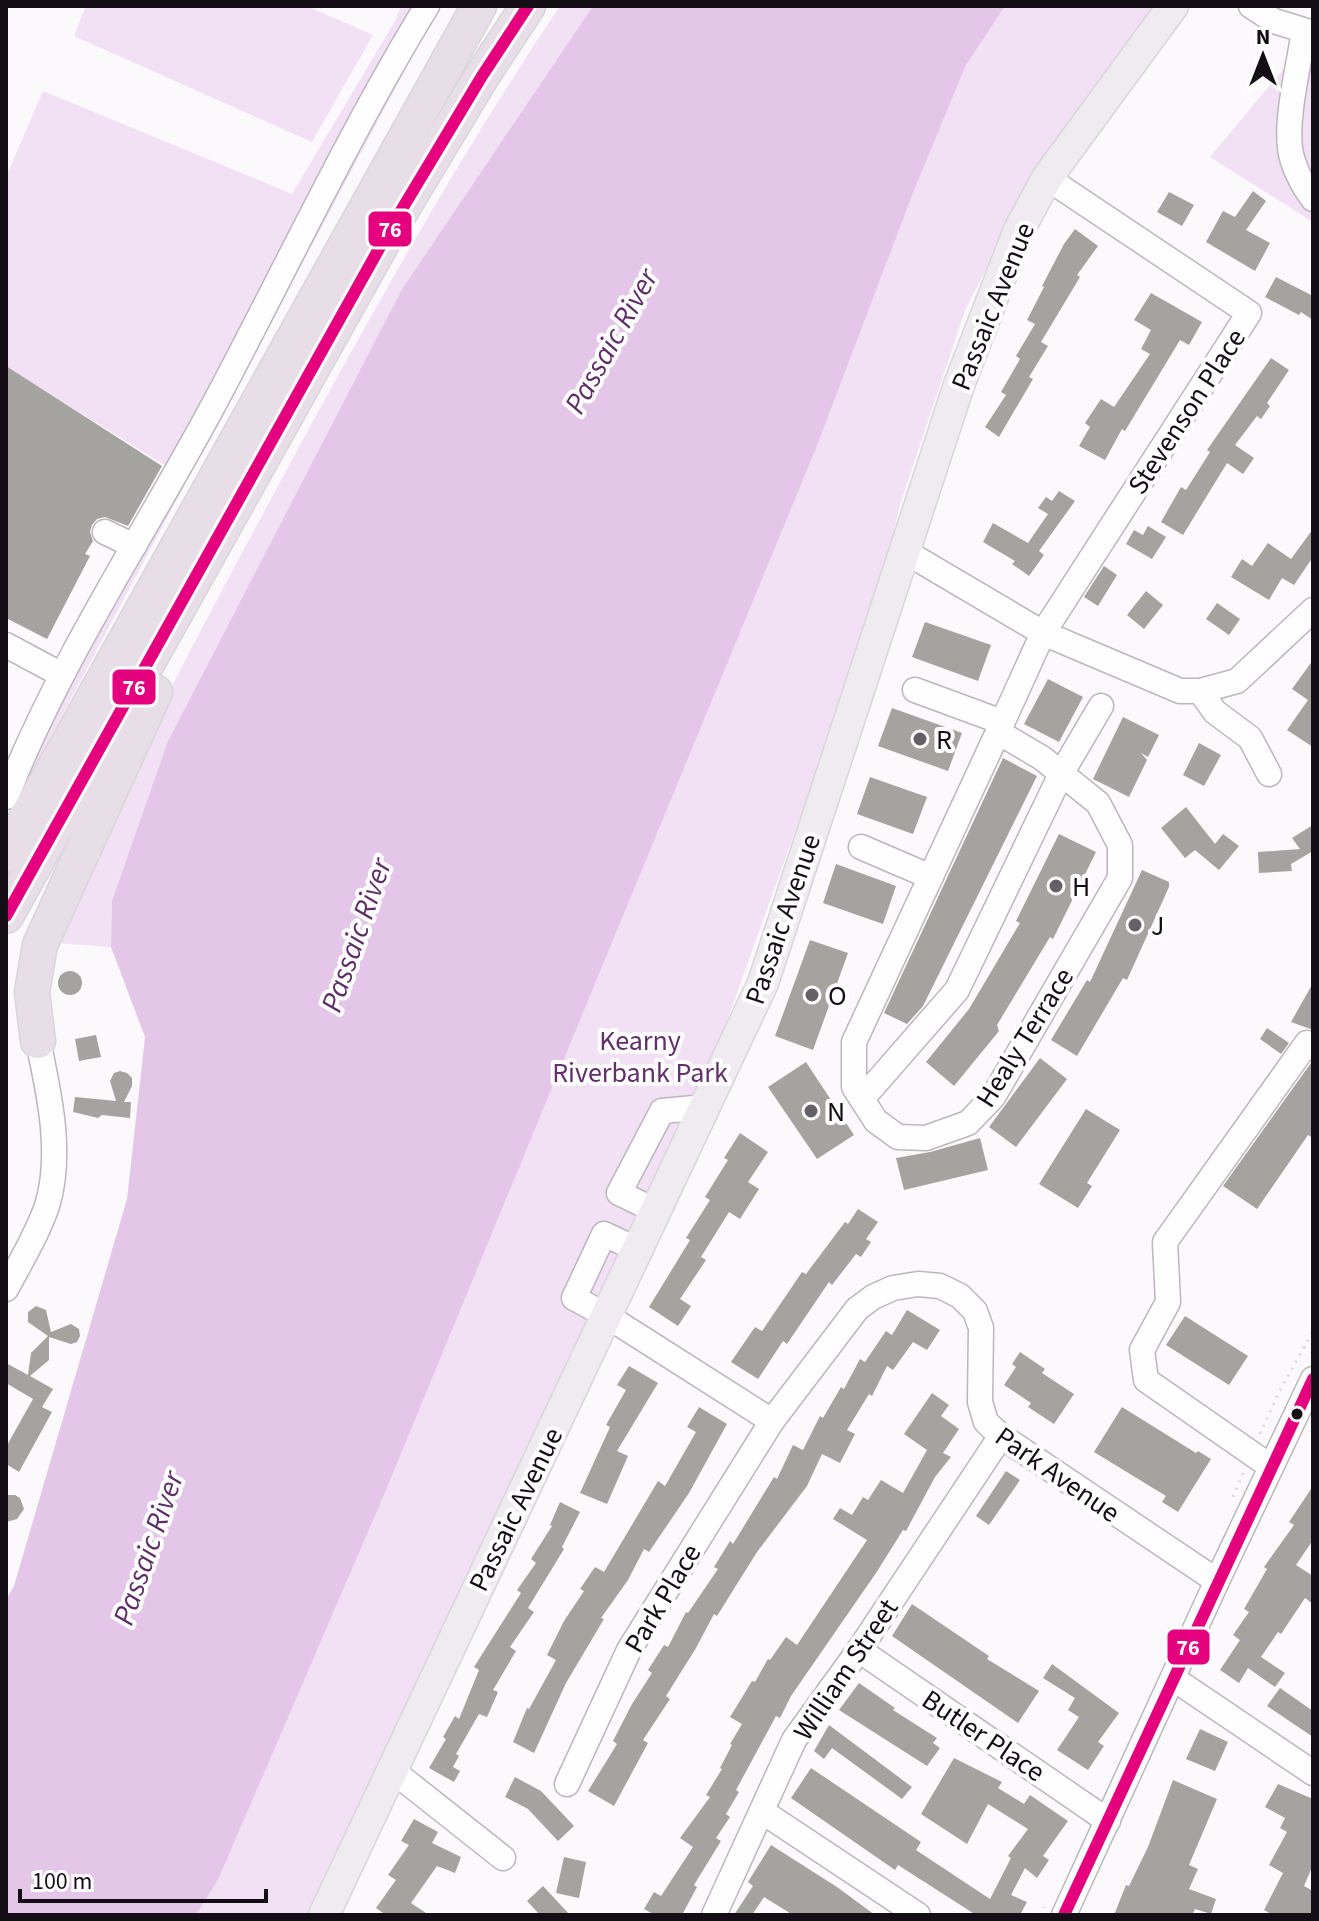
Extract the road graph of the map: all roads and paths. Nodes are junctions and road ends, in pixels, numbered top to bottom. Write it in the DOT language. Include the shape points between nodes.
graph roads {
  1 [pos="427,6"];
  2 [pos="451,6"];
  3 [pos="479,6"];
  4 [pos="528,6"];
  5 [pos="1173,6"];
  6 [pos="1251,6"];
  7 [pos="1308,32"];
  8 [pos="1047,178"];
  9 [pos="1313,199"];
  10 [pos="304,318"];
  11 [pos="317,360"];
  12 [pos="105,532"];
  13 [pos="134,546"];
  14 [pos="904,551"];
  15 [pos="1313,610"];
  16 [pos="1043,633"];
  17 [pos="6,645"];
  18 [pos="62,675"];
  19 [pos="915,690"];
  20 [pos="1200,691"];
  21 [pos="1101,706"];
  22 [pos="1000,727"];
  23 [pos="1061,774"];
  24 [pos="1269,774"];
  25 [pos="6,797"];
  26 [pos="861,847"];
  27 [pos="6,855"];
  28 [pos="931,877"];
  29 [pos="6,916"];
  30 [pos="38,1041"];
  31 [pos="1313,1048"];
  32 [pos="862,1099"];
  33 [pos="705,1107"];
  34 [pos="619,1193"];
  35 [pos="656,1211"];
  36 [pos="604,1234"];
  37 [pos="638,1250"];
  38 [pos="6,1289"];
  39 [pos="607,1316"];
  40 [pos="1304,1347"];
  41 [pos="1313,1353"];
  42 [pos="1313,1379"];
  43 [pos="772,1421"];
  44 [pos="1001,1436"];
  45 [pos="1271,1467"];
  46 [pos="1217,1581"];
  47 [pos="859,1650"];
  48 [pos="1174,1679"];
  49 [pos="393,1771"];
  50 [pos="1313,1773"];
  51 [pos="567,1784"];
  52 [pos="763,1812"];
  53 [pos="1108,1821"];
  54 [pos="503,1858"];
  55 [pos="324,1915"];
  56 [pos="714,1915"];
  57 [pos="918,1915"];
  58 [pos="1064,1915"];
  1 -- 13 [label="street"];
  2 -- 10 [label="highway"];
  3 -- 10 [label="highway"];
  4 -- 11 [label="highway" via="420,178"];
  5 -- 8 [label="main road, Passaic Avenue"];
  6 -- 7 [label="street" via="1274,21"];
  7 -- 9 [label="street" via="1290,149"];
  8 -- 14 [label="main road, Passaic Avenue" via="997,285"];
  8 -- 16 [label="street, Stevenson Place" via="1249,313"];
  10 -- 27 [label="highway"];
  11 -- 29 [label="highway"];
  11 -- 30 [label="highway" via="48,924 32,992"];
  12 -- 13 [label="street"];
  13 -- 18 [label="street" via="111,562 77,628"];
  14 -- 16 [label="street"];
  14 -- 33 [label="main road, Passaic Avenue" via="763,983"];
  15 -- 20 [label="street" via="1237,681"];
  16 -- 20 [label="street" via="1180,691"];
  16 -- 22 [label="street, Healy Terrace"];
  17 -- 18 [label="street"];
  18 -- 25 [label="street"];
  19 -- 22 [label="street"];
  20 -- 24 [label="street" via="1215,712 1250,738"];
  21 -- 23 [label="street"];
  22 -- 23 [label="street, Healy Terrace"];
  22 -- 28 [label="street, Healy Terrace"];
  23 -- 32 [label="street" via="957,990"];
  23 -- 32 [label="street, Healy Terrace" via="1098,803 1120,845 1120,878 993,1097 968,1123 926,1138 898,1137 876,1121"];
  26 -- 28 [label="street"];
  28 -- 32 [label="street, Healy Terrace" via="854,1042 854,1087"];
  30 -- 38 [label="street" via="52,1123 52,1181 41,1219"];
  31 -- 45 [label="street" via="1307,1043 1165,1242 1168,1302 1142,1350 1146,1380"];
  33 -- 34 [label="street" via="662,1111"];
  33 -- 35 [label="main road, Passaic Avenue"];
  34 -- 35 [label="street"];
  34 -- 36 [label="street"];
  35 -- 37 [label="main road, Passaic Avenue"];
  36 -- 37 [label="street"];
  36 -- 39 [label="street" via="574,1298"];
  37 -- 39 [label="main road, Passaic Avenue"];
  39 -- 43 [label="street"];
  39 -- 49 [label="main road, Passaic Avenue"];
  40 -- 41 [label="path"];
  42 -- 45 [label="street"];
  43 -- 44 [label="street, Park Avenue" via="857,1309 893,1288 918,1284 940,1286 975,1311 983,1351 980,1402 986,1422"];
  43 -- 51 [label="street, Park Place" via="629,1650"];
  44 -- 46 [label="street, Park Avenue"];
  44 -- 47 [label="street, William Street"];
  45 -- 46 [label="street"];
  46 -- 48 [label="street"];
  47 -- 52 [label="street, William Street" via="794,1740"];
  47 -- 53 [label="street, Butler Place"];
  48 -- 50 [label="street"];
  48 -- 53 [label="street"];
  49 -- 54 [label="street"];
  49 -- 55 [label="main road, Passaic Avenue"];
  52 -- 56 [label="street, William Street"];
  52 -- 57 [label="street"];
  53 -- 58 [label="street"];
}
